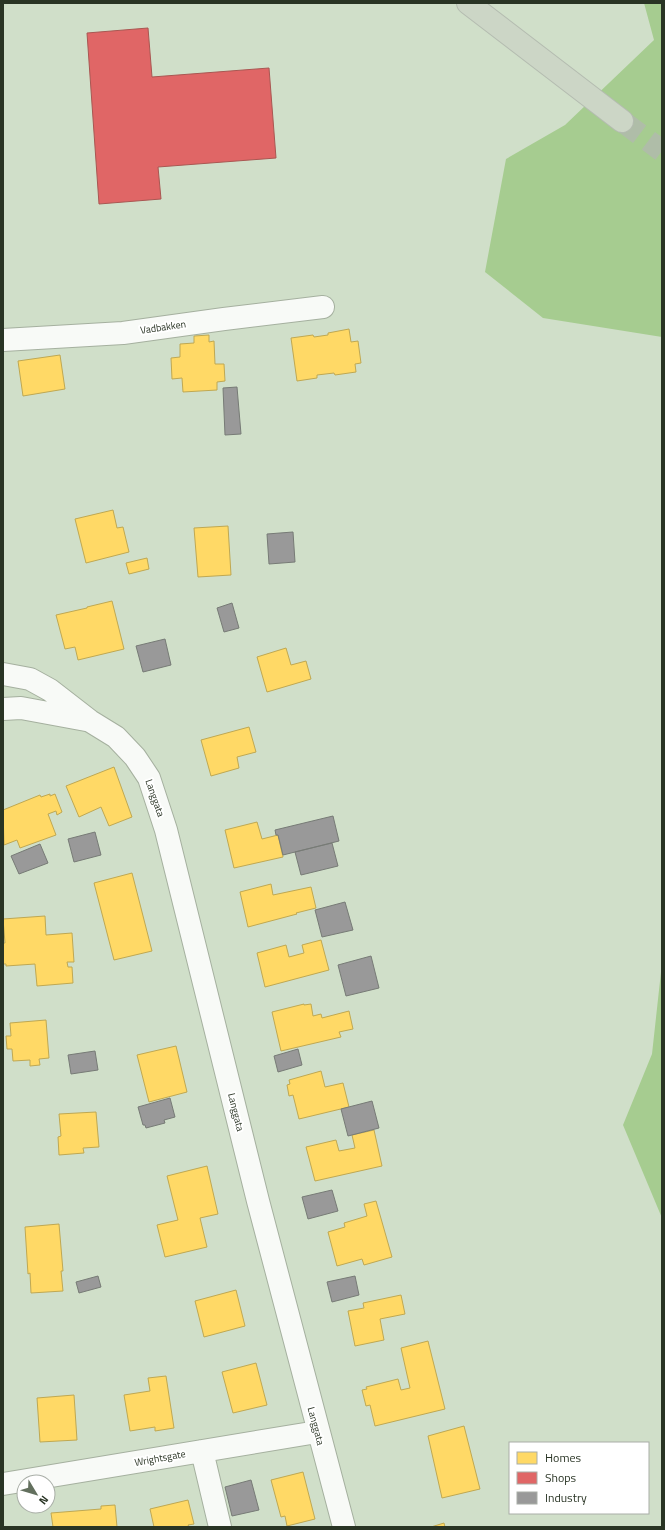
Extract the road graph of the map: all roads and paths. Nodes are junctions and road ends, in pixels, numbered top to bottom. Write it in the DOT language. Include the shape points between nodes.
graph roads {
  1 [pos="468,3"];
  2 [pos="622,120"];
  3 [pos="323,307"];
  4 [pos="3,340"];
  5 [pos="3,674"];
  6 [pos="3,709"];
  7 [pos="90,721"];
  8 [pos="318,1432"];
  9 [pos="202,1451"];
  10 [pos="3,1484"];
  11 [pos="220,1527"];
  12 [pos="344,1527"];
  1 -- 2 [label="highway"];
  3 -- 4 [label="street, Vadbakken" via="124,333"];
  5 -- 7 [label="street, Langgata" via="30,679 50,690"];
  6 -- 7 [label="street, Langgata" via="21,708"];
  7 -- 8 [label="street, Langgata" via="116,737 136,757 149,778 157,800"];
  8 -- 9 [label="street, Wrightsgate"];
  8 -- 12 [label="street, Langgata"];
  9 -- 10 [label="street, Wrightsgate"];
  9 -- 11 [label="street"];
}
